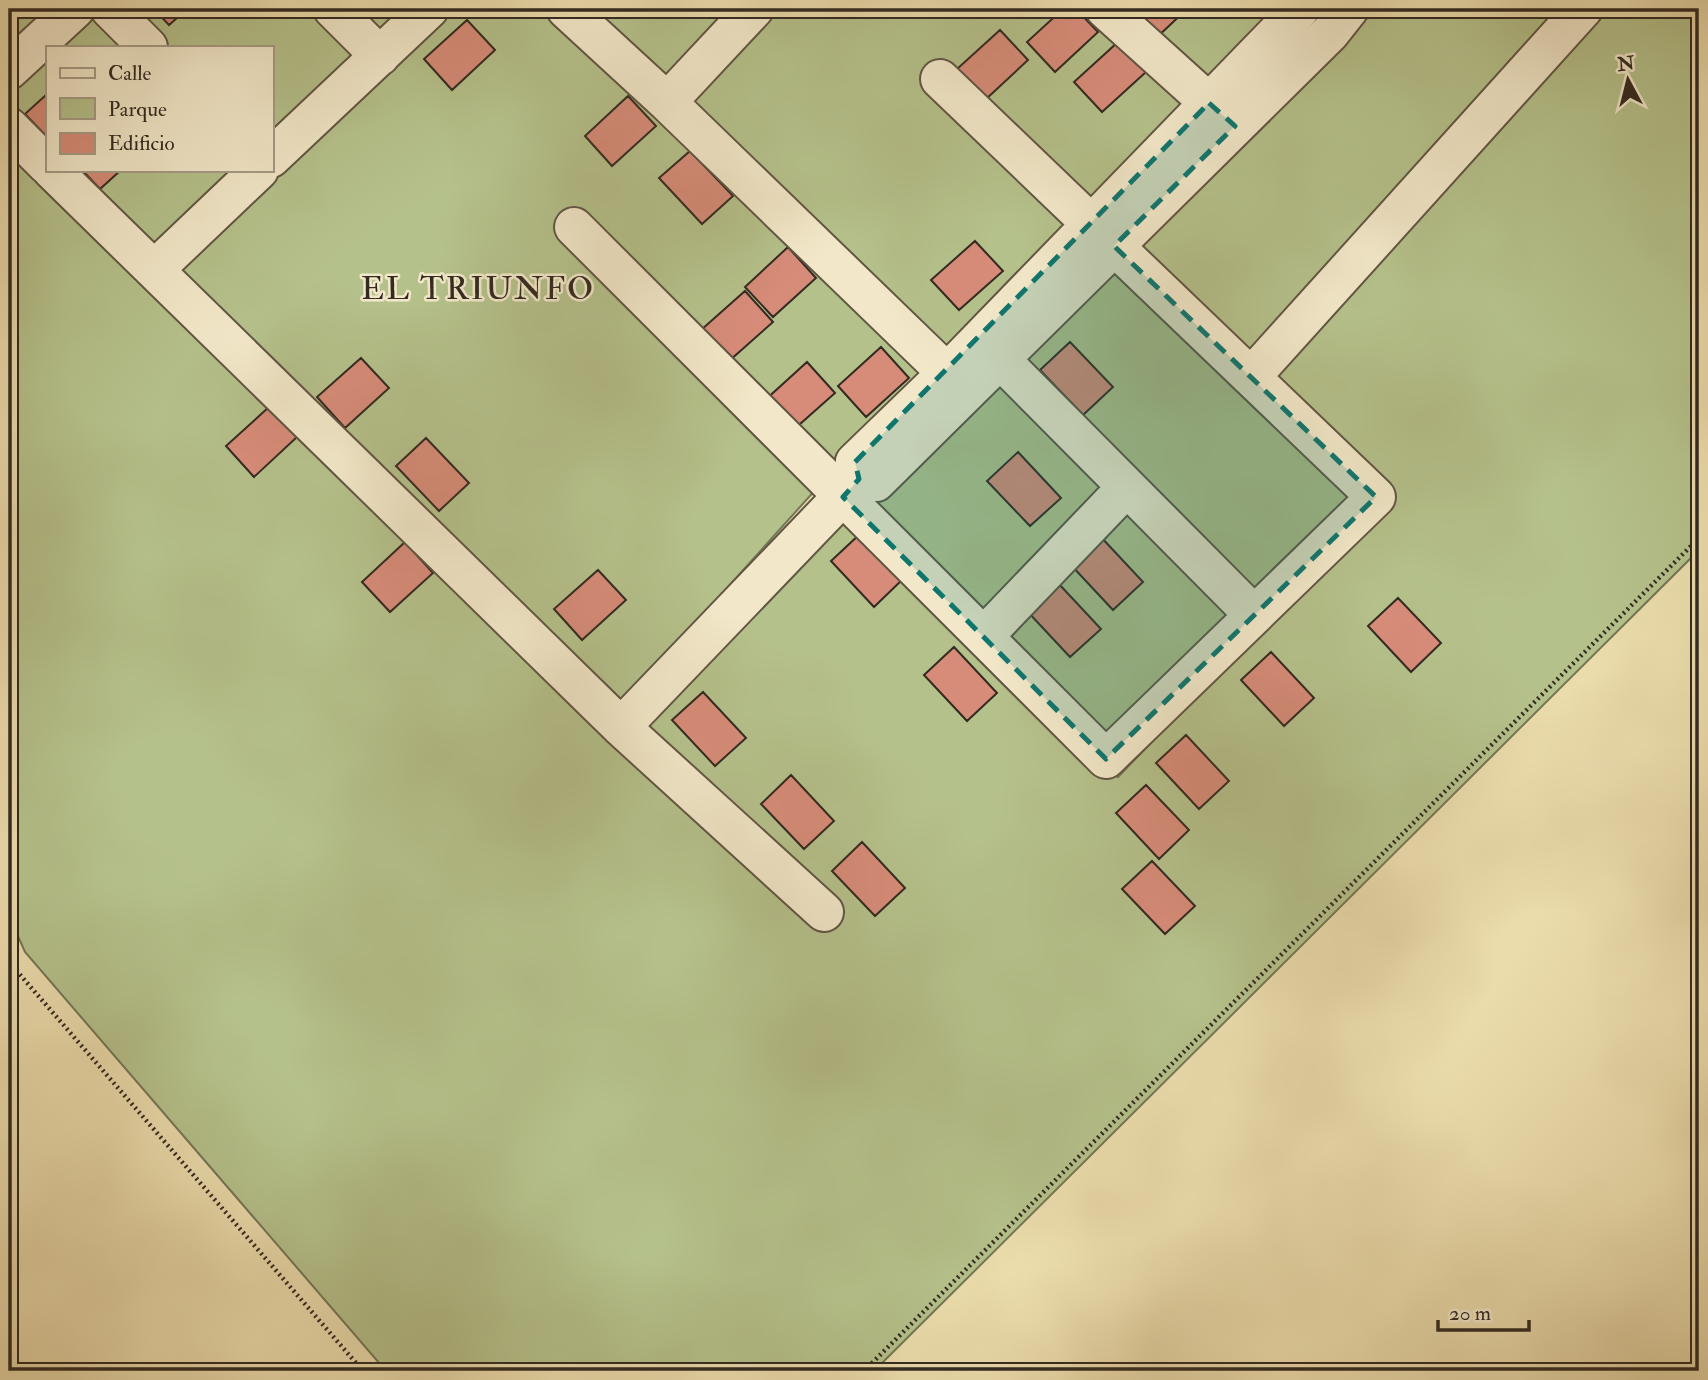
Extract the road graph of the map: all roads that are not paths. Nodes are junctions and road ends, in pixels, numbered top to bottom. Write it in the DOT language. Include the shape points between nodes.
graph roads {
  1 [pos="75,9"];
  2 [pos="110,9"];
  3 [pos="333,9"];
  4 [pos="429,9"];
  5 [pos="566,9"];
  6 [pos="754,9"];
  7 [pos="1105,9"];
  8 [pos="1300,9"];
  9 [pos="1349,9"];
  10 [pos="1583,9"];
  11 [pos="147,46"];
  12 [pos="380,56"];
  13 [pos="9,69"];
  14 [pos="940,79"];
  15 [pos="667,103"];
  16 [pos="1222,115"];
  17 [pos="9,127"];
  18 [pos="273,156"];
  19 [pos="46,164"];
  20 [pos="54,172"];
  21 [pos="257,172"];
  22 [pos="574,227"];
  23 [pos="1102,235"];
  24 [pos="154,270"];
  25 [pos="990,349"];
  26 [pos="947,373"];
  27 [pos="1251,377"];
  28 [pos="851,488"];
  29 [pos="1126,488"];
  30 [pos="1254,615"];
  31 [pos="984,636"];
  32 [pos="621,727"];
  33 [pos="824,912"];
  1 -- 13 [label="street"];
  2 -- 11 [label="street"];
  3 -- 12 [label="street"];
  4 -- 12 [label="street"];
  5 -- 15 [label="street"];
  6 -- 15 [label="street"];
  7 -- 16 [label="street"];
  8 -- 16 [label="street"];
  9 -- 16 [label="street" via="1330,33"];
  10 -- 27 [label="street"];
  12 -- 18 [label="street"];
  14 -- 23 [label="street"];
  15 -- 26 [label="street"];
  16 -- 23 [label="street"];
  17 -- 19 [label="street"];
  20 -- 24 [label="street"];
  21 -- 24 [label="street"];
  22 -- 28 [label="street"];
  23 -- 25 [label="street"];
  23 -- 27 [label="street"];
  24 -- 32 [label="street"];
  25 -- 26 [label="street"];
  25 -- 28 [label="street" via="876,482"];
  25 -- 29 [label="street"];
  26 -- 28 [label="street" via="855,462"];
  27 -- 30 [label="street" via="1376,496"];
  28 -- 31 [label="street"];
  28 -- 32 [label="street"];
  29 -- 30 [label="street"];
  29 -- 31 [label="street"];
  30 -- 31 [label="street" via="1106,760"];
  32 -- 33 [label="street"];
}
